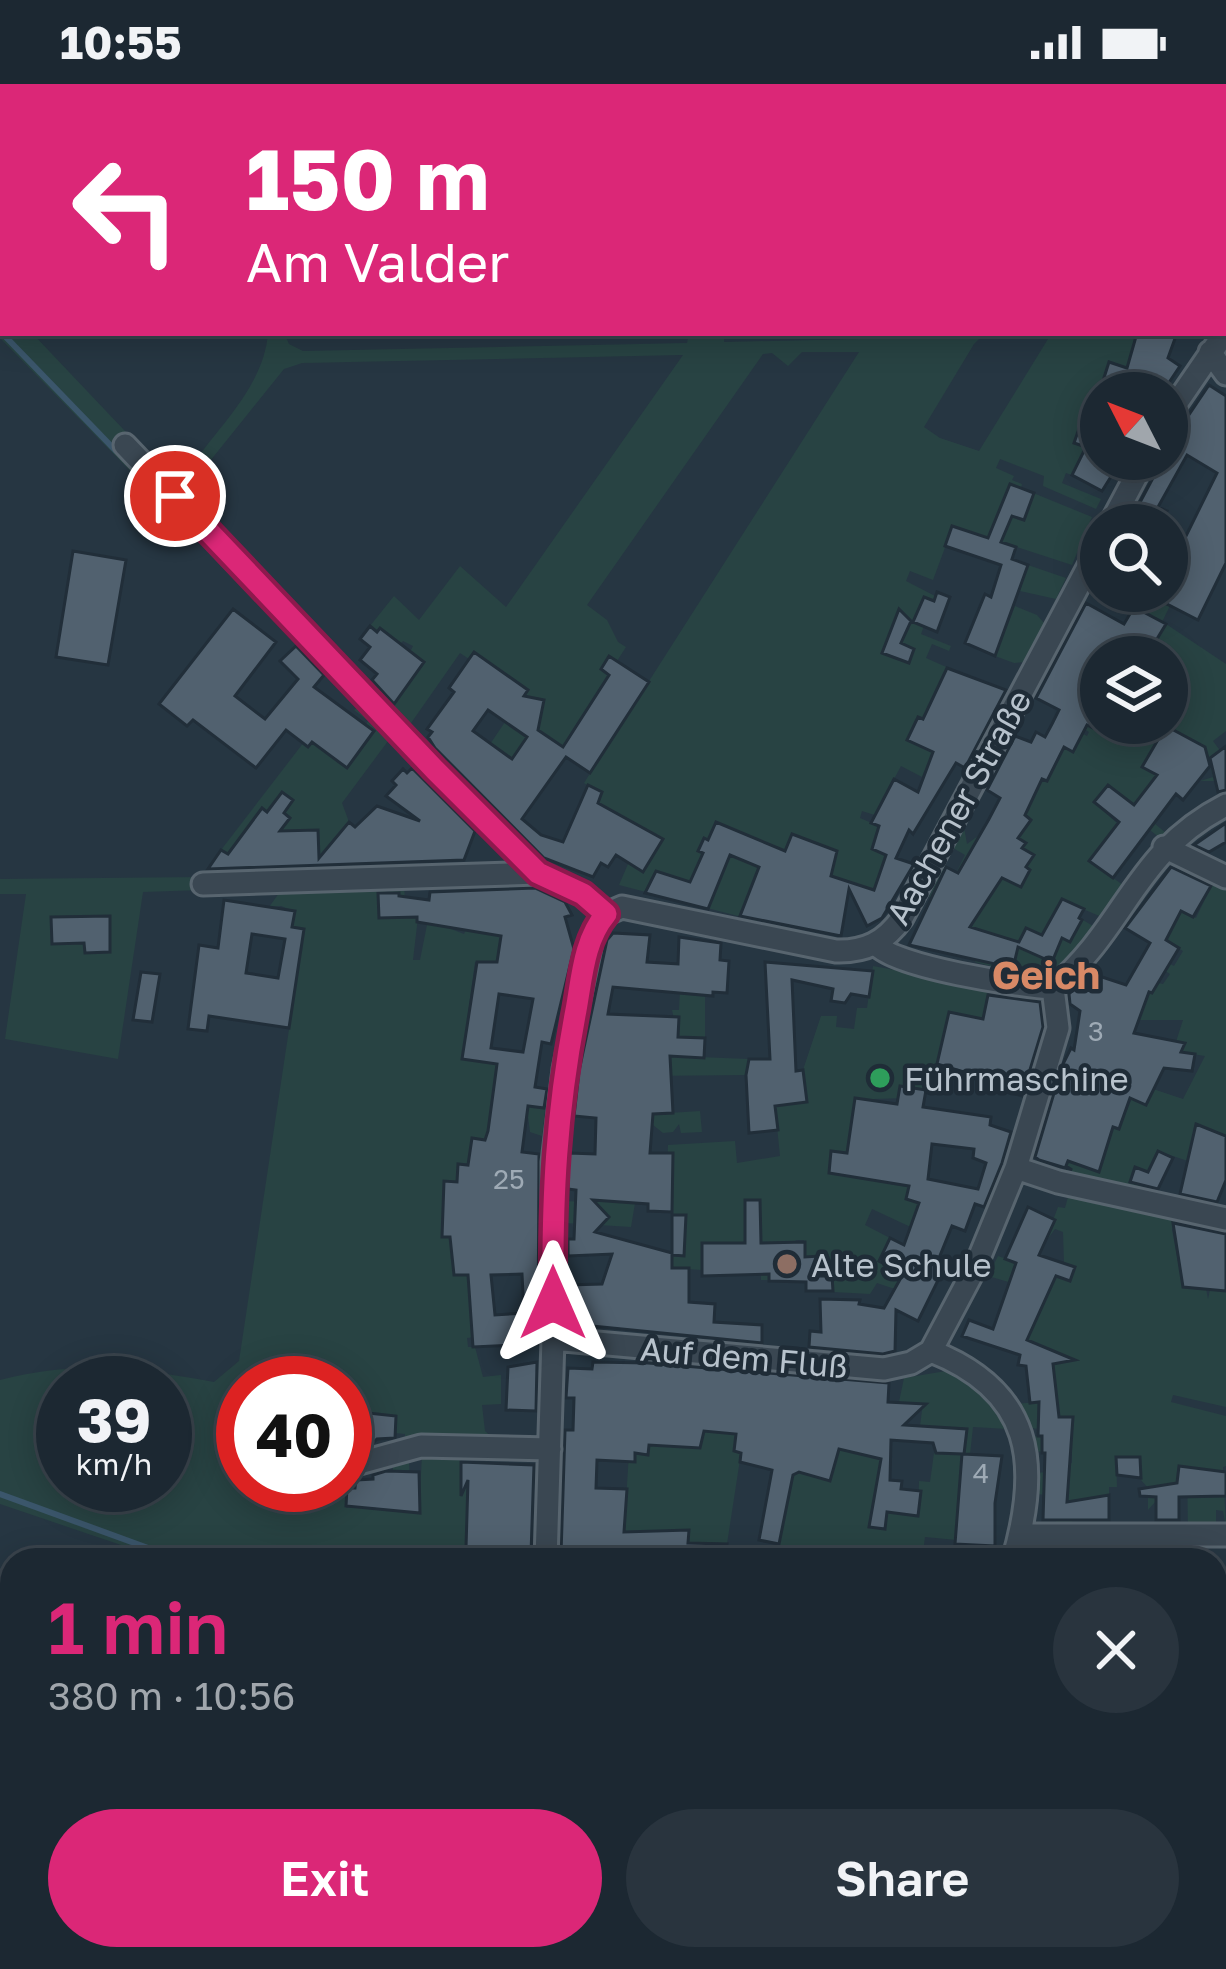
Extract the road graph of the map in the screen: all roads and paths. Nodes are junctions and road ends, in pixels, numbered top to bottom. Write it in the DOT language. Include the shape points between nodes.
graph roads {
  1 [pos="1222,336"];
  2 [pos="1210,352"];
  3 [pos="1226,374"];
  4 [pos="1188,385"];
  5 [pos="125,445"];
  6 [pos="1080,583"];
  7 [pos="1226,805"];
  8 [pos="1165,847"];
  9 [pos="538,873"];
  10 [pos="1226,877"];
  11 [pos="203,884"];
  12 [pos="606,914"];
  13 [pos="876,944"];
  14 [pos="1053,988"];
  15 [pos="1016,1168"];
  16 [pos="1226,1220"];
  17 [pos="554,1339"];
  18 [pos="931,1351"];
  19 [pos="550,1449"];
  20 [pos="372,1460"];
  21 [pos="1021,1535"];
  22 [pos="1226,1535"];
  23 [pos="546,1548"];
  24 [pos="1017,1548"];
  1 -- 2 [label="street"];
  2 -- 3 [label="street"];
  2 -- 4 [label="street"];
  5 -- 9 [label="street"];
  6 -- 13 [label="street, Aachener Straße" via="907,909"];
  7 -- 8 [label="street"];
  8 -- 10 [label="street"];
  8 -- 14 [label="street" via="1093,952"];
  9 -- 11 [label="street"];
  9 -- 12 [label="street"];
  12 -- 13 [label="street, Aachener Straße" via="632,908 836,951"];
  12 -- 17 [label="street" via="588,946 559,1102"];
  13 -- 14 [label="street" via="887,956"];
  14 -- 15 [label="street" via="1058,1028"];
  15 -- 16 [label="street"];
  15 -- 18 [label="street"];
  17 -- 18 [label="street, Auf dem Fluß" via="884,1369"];
  17 -- 19 [label="street"];
  18 -- 21 [label="street" via="982,1376 1010,1414 1030,1473"];
  19 -- 20 [label="street" via="422,1446"];
  19 -- 23 [label="street"];
  21 -- 22 [label="street"];
  21 -- 24 [label="street"];
}
